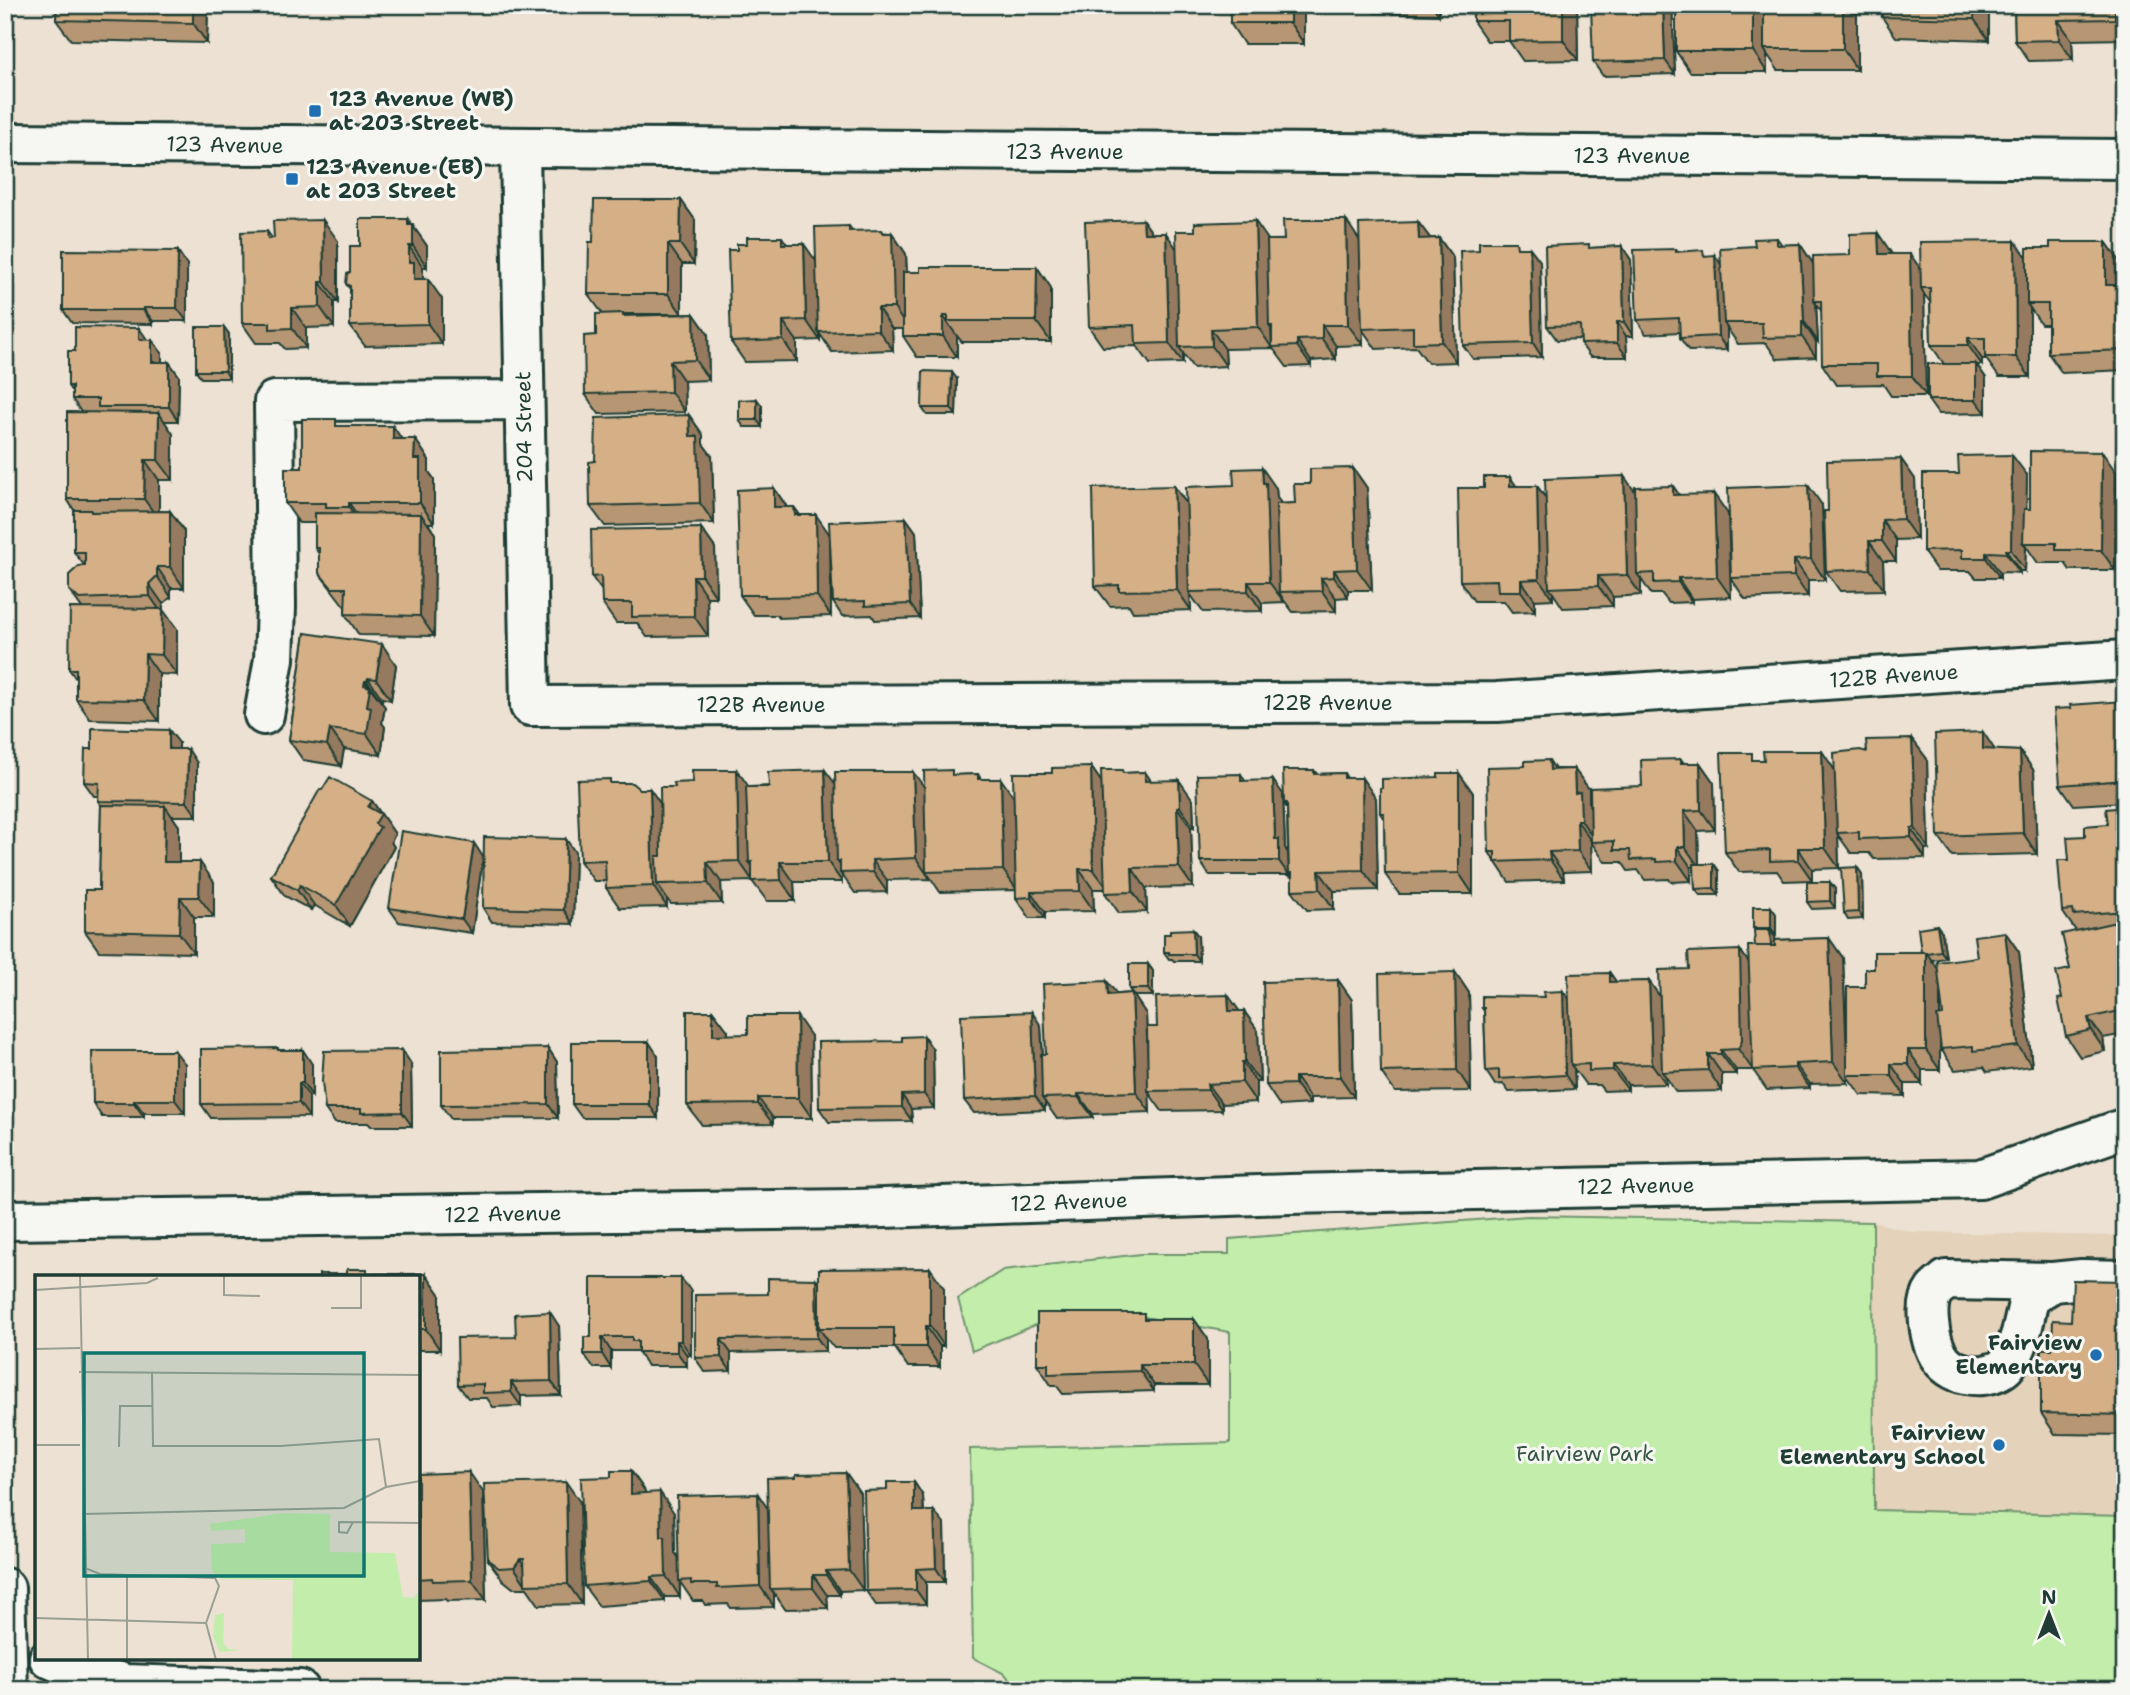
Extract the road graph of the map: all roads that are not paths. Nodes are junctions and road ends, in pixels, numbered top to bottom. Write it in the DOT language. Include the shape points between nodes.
graph roads {
  1 [pos="5,143"];
  2 [pos="520,148"];
  3 [pos="2125,159"];
  4 [pos="524,400"];
  5 [pos="2125,660"];
  6 [pos="530,706"];
  7 [pos="264,715"];
  8 [pos="2125,1128"];
  9 [pos="5,1220"];
  10 [pos="2125,1280"];
  11 [pos="2053,1282"];
  12 [pos="5,1588"];
  13 [pos="22,1641"];
  14 [pos="54,1660"];
  15 [pos="117,1687"];
  16 [pos="8,1690"];
  17 [pos="300,1690"];
  1 -- 2 [label="street, 123 Avenue"];
  2 -- 3 [label="street, 123 Avenue"];
  2 -- 4 [label="street, 204 Street"];
  4 -- 6 [label="street, 204 Street"];
  4 -- 7 [label="street" via="274,401 276,607 274,659"];
  5 -- 6 [label="street, 122B Avenue" via="1497,702"];
  8 -- 9 [label="street, 122 Avenue" via="1980,1179 1276,1194 855,1209"];
  10 -- 11 [label="street"];
  12 -- 13 [label="street"];
  13 -- 16 [label="street"];
  14 -- 15 [label="street"];
  15 -- 17 [label="street"];
}
